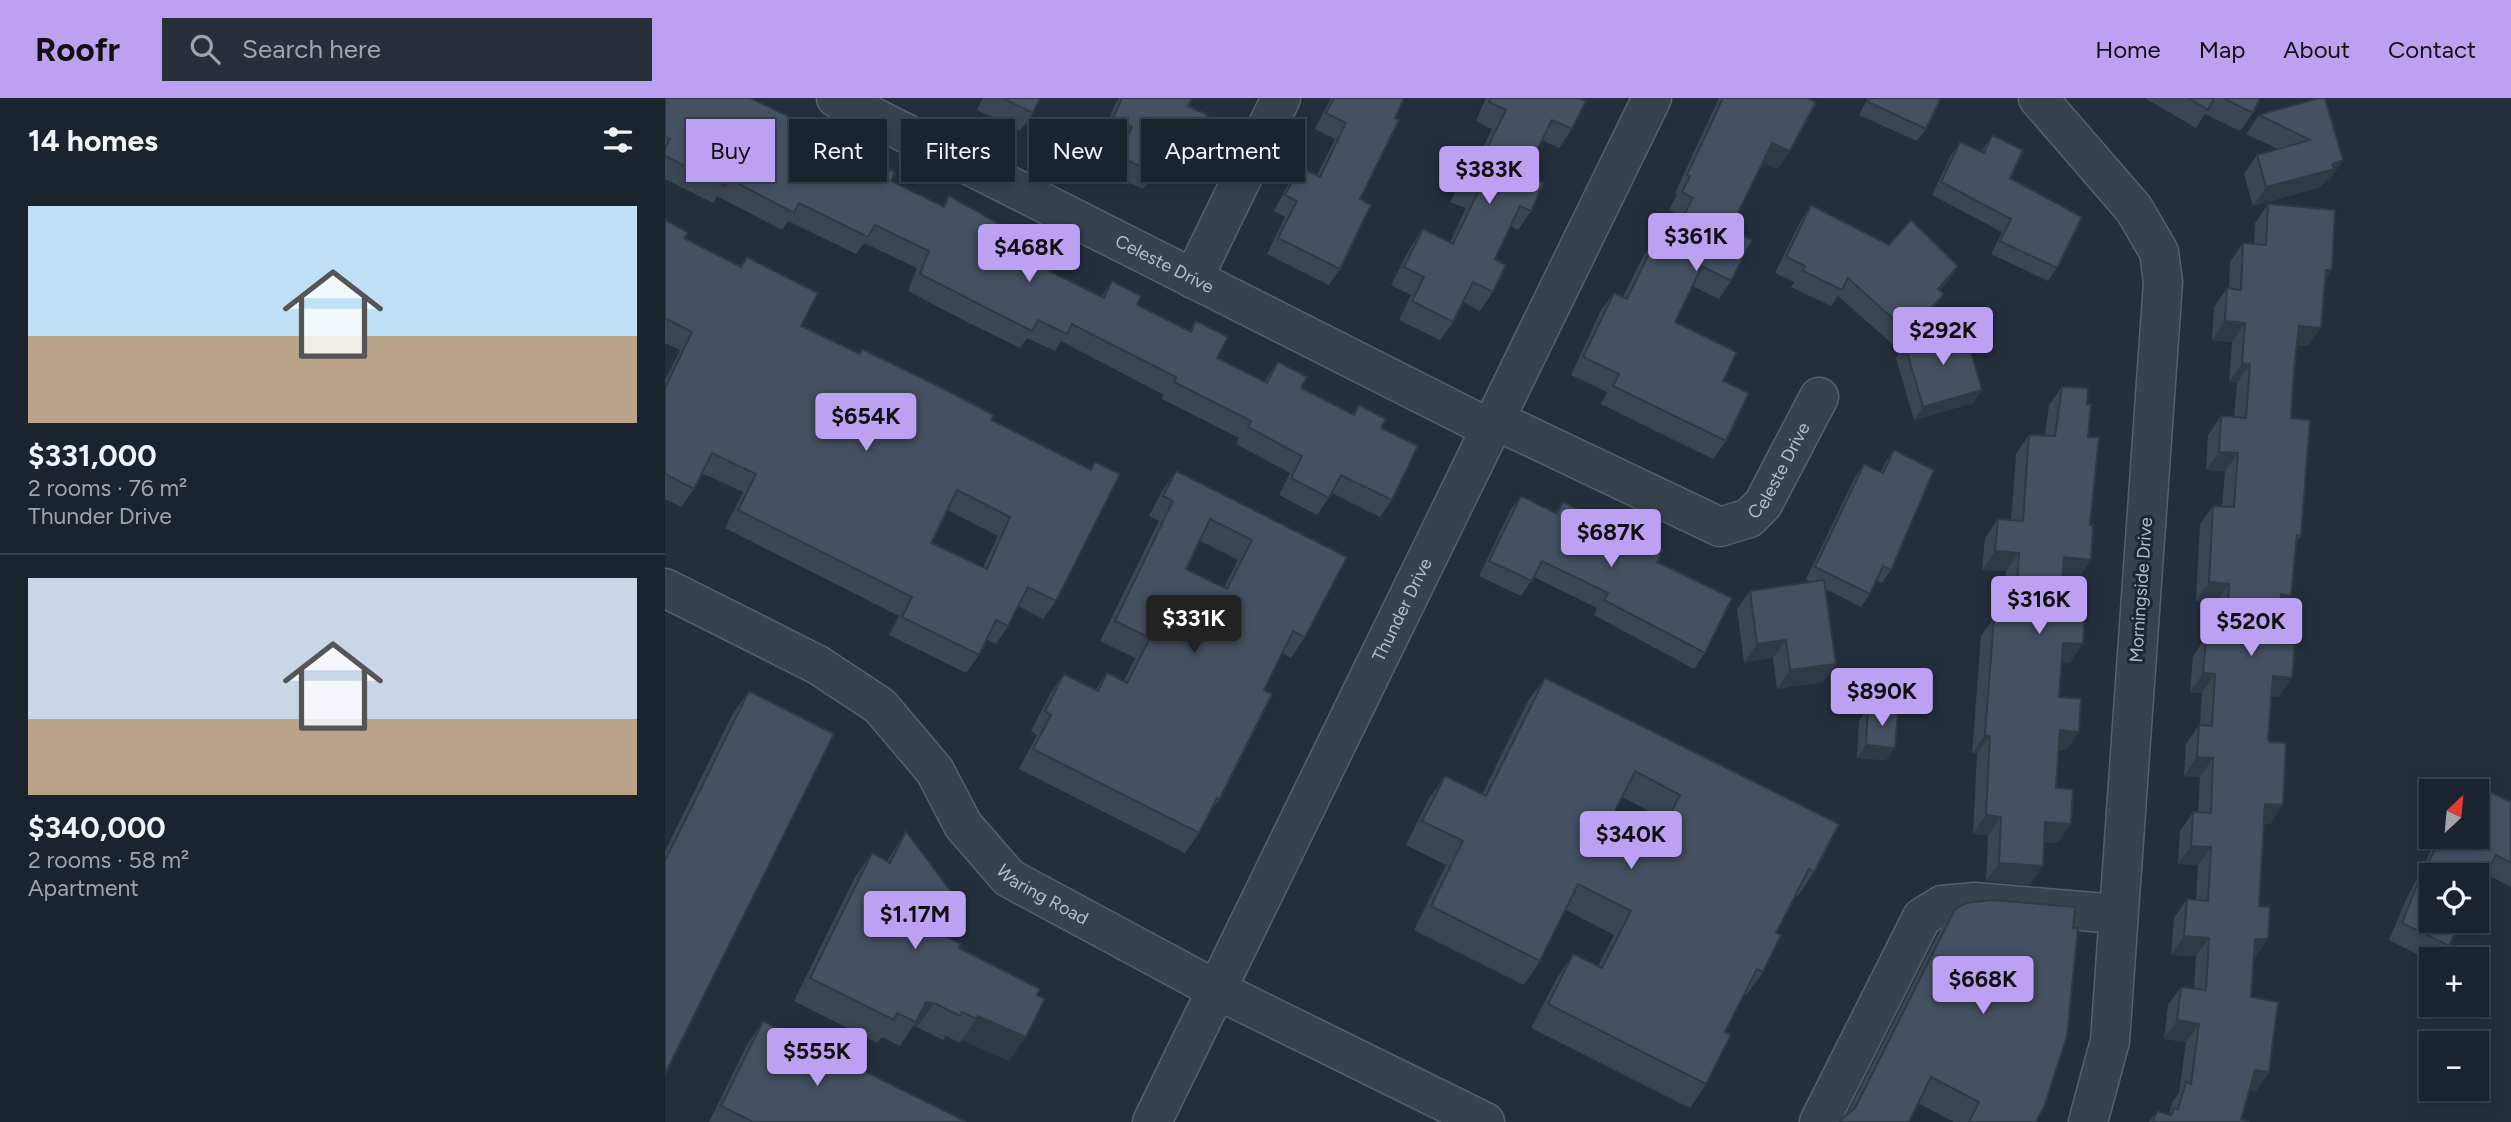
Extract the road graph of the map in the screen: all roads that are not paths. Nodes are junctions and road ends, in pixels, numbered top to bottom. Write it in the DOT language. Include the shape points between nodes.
graph roads {
  1 [pos="836,98"];
  2 [pos="1281,98"];
  3 [pos="1652,98"];
  4 [pos="2038,98"];
  5 [pos="888,109"];
  6 [pos="1193,279"];
  7 [pos="1819,397"];
  8 [pos="1493,424"];
  9 [pos="665,588"];
  10 [pos="2117,914"];
  11 [pos="1217,990"];
  12 [pos="1152,1122"];
  13 [pos="1485,1122"];
  14 [pos="1819,1122"];
  15 [pos="2088,1122"];
  1 -- 5 [label="street, Celeste Drive"];
  2 -- 6 [label="street"];
  3 -- 8 [label="street, Thunder Drive"];
  4 -- 10 [label="street, Morningside Drive" via="2134,209 2159,252 2163,282"];
  5 -- 6 [label="street, Celeste Drive"];
  6 -- 8 [label="street, Celeste Drive"];
  7 -- 8 [label="street, Celeste Drive" via="1763,504 1749,518 1720,527"];
  8 -- 11 [label="street, Thunder Drive"];
  9 -- 11 [label="street, Waring Road" via="818,665 880,706 935,771 963,825 1009,878"];
  10 -- 14 [label="street" via="1975,902 1941,905 1922,916"];
  10 -- 15 [label="street, Morningside Drive" via="2110,1041"];
  11 -- 12 [label="street, Thunder Drive"];
  11 -- 13 [label="street, Waring Road"];
}
